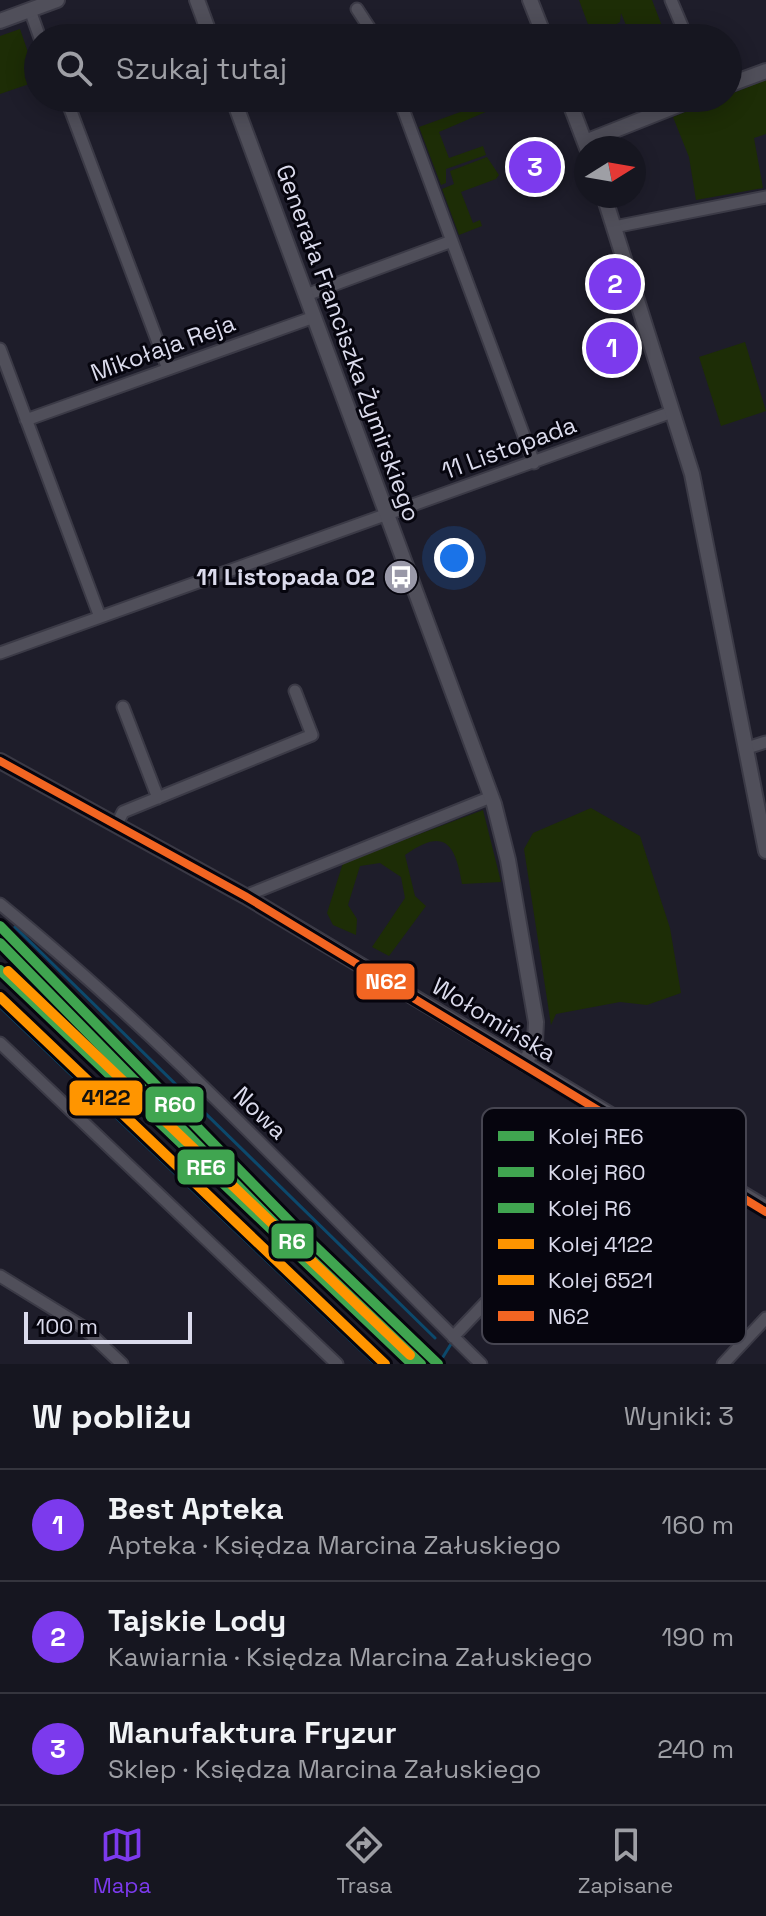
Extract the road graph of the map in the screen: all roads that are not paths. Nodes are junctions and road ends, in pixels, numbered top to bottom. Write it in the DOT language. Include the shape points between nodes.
graph roads {
  1 [pos="197,0"];
  2 [pos="530,0"];
  3 [pos="671,0"];
  4 [pos="49,1"];
  5 [pos="357,9"];
  6 [pos="30,10"];
  7 [pos="0,21"];
  8 [pos="35,24"];
  9 [pos="206,24"];
  10 [pos="367,24"];
  11 [pos="539,24"];
  12 [pos="681,24"];
  13 [pos="766,71"];
  14 [pos="742,80"];
  15 [pos="71,112"];
  16 [pos="238,112"];
  17 [pos="404,112"];
  18 [pos="573,112"];
  19 [pos="663,112"];
  20 [pos="583,136"];
  21 [pos="607,136"];
  22 [pos="766,197"];
  23 [pos="608,208"];
  24 [pos="614,227"];
  25 [pos="452,241"];
  26 [pos="306,295"];
  27 [pos="314,317"];
  28 [pos="0,349"];
  29 [pos="168,369"];
  30 [pos="14,385"];
  31 [pos="0,390"];
  32 [pos="672,412"];
  33 [pos="26,420"];
  34 [pos="534,463"];
  35 [pos="388,515"];
  36 [pos="100,617"];
  37 [pos="0,653"];
  38 [pos="295,691"];
  39 [pos="123,707"];
  40 [pos="766,742"];
  41 [pos="747,748"];
  42 [pos="0,761"];
  43 [pos="491,797"];
  44 [pos="158,798"];
  45 [pos="116,826"];
  46 [pos="766,848"];
  47 [pos="245,896"];
  48 [pos="0,904"];
  49 [pos="0,1043"];
  50 [pos="525,1064"];
  51 [pos="598,1108"];
  52 [pos="0,1276"];
  53 [pos="482,1306"];
  54 [pos="766,1318"];
  55 [pos="453,1337"];
  56 [pos="746,1339"];
  57 [pos="742,1344"];
  58 [pos="122,1364"];
  59 [pos="337,1364"];
  60 [pos="481,1364"];
  61 [pos="723,1364"];
  1 -- 9 [label="street"];
  2 -- 11 [label="street"];
  3 -- 12 [label="street"];
  4 -- 6 [label="street"];
  5 -- 10 [label="street"];
  6 -- 7 [label="street"];
  6 -- 8 [label="street"];
  13 -- 14 [label="street"];
  15 -- 29 [label="street"];
  16 -- 26 [label="street, Generała Franciszka Żymirskiego"];
  17 -- 25 [label="street"];
  18 -- 20 [label="street"];
  19 -- 21 [label="street"];
  22 -- 24 [label="street"];
  23 -- 24 [label="street"];
  24 -- 32 [label="street"];
  25 -- 26 [label="street"];
  25 -- 34 [label="street"];
  26 -- 27 [label="street, Generała Franciszka Żymirskiego"];
  27 -- 29 [label="street, Mikołaja Reja"];
  27 -- 35 [label="street, Generała Franciszka Żymirskiego"];
  28 -- 30 [label="street"];
  29 -- 33 [label="street, Mikołaja Reja"];
  30 -- 31 [label="street"];
  30 -- 33 [label="street"];
  32 -- 34 [label="street, 11 Listopada"];
  32 -- 41 [label="street" via="692,474"];
  33 -- 36 [label="street"];
  34 -- 35 [label="street, 11 Listopada"];
  35 -- 36 [label="street, 11 Listopada"];
  35 -- 43 [label="street, Generała Franciszka Żymirskiego"];
  36 -- 37 [label="street, 11 Listopada"];
  38 -- 44 [label="street" via="312,735"];
  39 -- 44 [label="street"];
  40 -- 41 [label="street"];
  41 -- 46 [label="street"];
  42 -- 45 [label="street, Wołomińska"];
  43 -- 47 [label="street"];
  43 -- 50 [label="street, Generała Franciszka Żymirskiego" via="508,860 536,1022 535,1042"];
  44 -- 45 [label="street" via="123,812"];
  45 -- 47 [label="street, Wołomińska"];
  47 -- 50 [label="street, Wołomińska"];
  48 -- 55 [label="street, Nowa" via="57,950 249,1132"];
  49 -- 59 [label="street"];
  50 -- 51 [label="street, Wołomińska"];
  52 -- 58 [label="street" via="83,1327"];
  53 -- 55 [label="street"];
  54 -- 56 [label="street"];
  55 -- 60 [label="street, Nowa"];
  57 -- 61 [label="street"];
}
